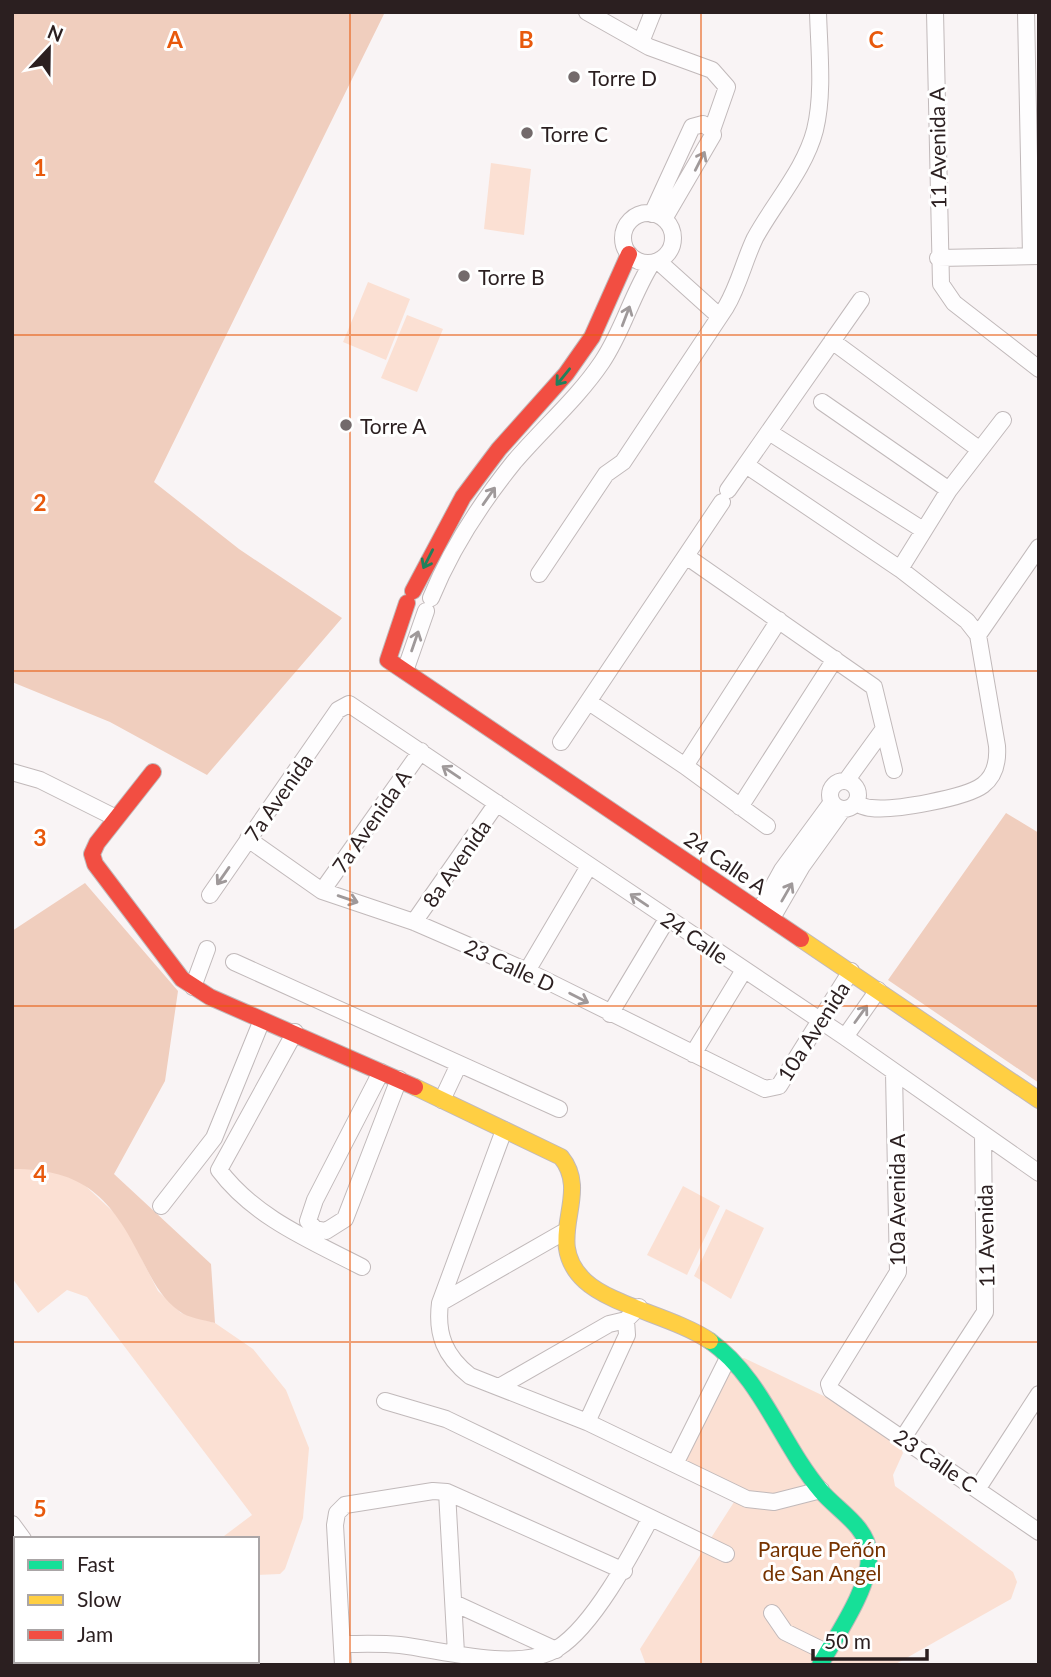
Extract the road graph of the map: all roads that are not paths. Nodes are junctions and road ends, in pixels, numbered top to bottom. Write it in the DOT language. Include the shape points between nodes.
graph roads {
  1 [pos="587,12"];
  2 [pos="653,12"];
  3 [pos="818,12"];
  4 [pos="935,12"];
  5 [pos="1026,12"];
  6 [pos="641,42"];
  7 [pos="712,130"];
  8 [pos="658,216"];
  9 [pos="629,254"];
  10 [pos="1035,256"];
  11 [pos="660,258"];
  12 [pos="938,258"];
  13 [pos="861,300"];
  14 [pos="723,312"];
  15 [pos="832,341"];
  16 [pos="1018,350"];
  17 [pos="1039,350"];
  18 [pos="1039,369"];
  19 [pos="822,402"];
  20 [pos="1003,420"];
  21 [pos="769,432"];
  22 [pos="980,450"];
  23 [pos="746,465"];
  24 [pos="949,490"];
  25 [pos="445,525"];
  26 [pos="923,530"];
  27 [pos="463,536"];
  28 [pos="1039,547"];
  29 [pos="686,556"];
  30 [pos="900,569"];
  31 [pos="539,574"];
  32 [pos="779,620"];
  33 [pos="978,635"];
  34 [pos="835,659"];
  35 [pos="405,671"];
  36 [pos="589,702"];
  37 [pos="349,704"];
  38 [pos="883,730"];
  39 [pos="561,742"];
  40 [pos="421,751"];
  41 [pos="685,766"];
  42 [pos="894,770"];
  43 [pos="12,772"];
  44 [pos="153,772"];
  45 [pos="846,781"];
  46 [pos="497,803"];
  47 [pos="844,805"];
  48 [pos="740,807"];
  49 [pos="116,818"];
  50 [pos="767,826"];
  51 [pos="248,839"];
  52 [pos="589,866"];
  53 [pos="322,891"];
  54 [pos="210,895"];
  55 [pos="766,914"];
  56 [pos="667,919"];
  57 [pos="414,922"];
  58 [pos="207,950"];
  59 [pos="234,962"];
  60 [pos="744,970"];
  61 [pos="527,971"];
  62 [pos="851,971"];
  63 [pos="193,987"];
  64 [pos="878,990"];
  65 [pos="610,1014"];
  66 [pos="262,1020"];
  67 [pos="818,1020"];
  68 [pos="295,1032"];
  69 [pos="845,1037"];
  70 [pos="693,1054"];
  71 [pos="460,1064"];
  72 [pos="381,1072"];
  73 [pos="894,1073"];
  74 [pos="399,1079"];
  75 [pos="773,1090"];
  76 [pos="442,1100"];
  77 [pos="1039,1100"];
  78 [pos="559,1109"];
  79 [pos="504,1130"];
  80 [pos="983,1135"];
  81 [pos="1039,1173"];
  82 [pos="161,1206"];
  83 [pos="562,1233"];
  84 [pos="362,1267"];
  85 [pos="440,1303"];
  86 [pos="639,1307"];
  87 [pos="626,1320"];
  88 [pos="728,1358"];
  89 [pos="499,1387"];
  90 [pos="831,1390"];
  91 [pos="1039,1394"];
  92 [pos="385,1401"];
  93 [pos="587,1422"];
  94 [pos="903,1438"];
  95 [pos="675,1464"];
  96 [pos="978,1488"];
  97 [pos="821,1490"];
  98 [pos="447,1492"];
  99 [pos="650,1518"];
  100 [pos="1039,1532"];
  101 [pos="726,1554"];
  102 [pos="624,1571"];
  103 [pos="454,1603"];
  104 [pos="772,1613"];
  105 [pos="342,1644"];
  106 [pos="556,1650"];
  107 [pos="456,1653"];
  108 [pos="823,1659"];
  109 [pos="343,1665"];
  1 -- 6 [label="street"];
  2 -- 6 [label="street"];
  3 -- 14 [label="street" via="819,103 814,131 804,157 753,243"];
  4 -- 12 [label="street, 11 Avenida A"];
  5 -- 10 [label="street"];
  6 -- 7 [label="street" via="712,70 725,82"];
  8 -- 7 [label="street, one-way" via="696,169"];
  7 -- 8 [label="street" via="703,124 692,127"];
  8 -- 9 [label="street" via="633,218 625,229"];
  8 -- 11 [label="street" via="673,236"];
  9 -- 11 [label="street" via="640,261"];
  9 -- 25 [label="street, one-way" via="582,351 481,471"];
  10 -- 12 [label="street"];
  11 -- 14 [label="street"];
  27 -- 11 [label="street, one-way" via="506,472 601,363 636,287"];
  12 -- 16 [label="street, 11 Avenida A" via="941,284 954,303"];
  13 -- 15 [label="street"];
  14 -- 31 [label="street" via="624,462 606,474"];
  15 -- 21 [label="street"];
  15 -- 22 [label="street"];
  16 -- 17 [label="street"];
  16 -- 18 [label="street"];
  19 -- 24 [label="street"];
  20 -- 22 [label="street"];
  21 -- 23 [label="street"];
  21 -- 26 [label="street"];
  22 -- 24 [label="street"];
  23 -- 29 [label="street"];
  23 -- 30 [label="street"];
  24 -- 26 [label="street"];
  25 -- 27 [label="street"];
  25 -- 35 [label="street, 24 Calle A, one-way" via="410,597 388,660"];
  26 -- 30 [label="street"];
  35 -- 27 [label="street, one-way" via="428,604"];
  28 -- 33 [label="street"];
  29 -- 32 [label="street"];
  29 -- 36 [label="street"];
  30 -- 33 [label="street" via="967,621"];
  32 -- 34 [label="street"];
  32 -- 41 [label="street"];
  33 -- 47 [label="street" via="997,746 998,761 991,776 982,786 912,805"];
  34 -- 38 [label="street" via="874,687"];
  34 -- 48 [label="street"];
  35 -- 55 [label="street, 24 Calle A"];
  36 -- 39 [label="street"];
  36 -- 41 [label="street"];
  37 -- 40 [label="street, 24 Calle"];
  37 -- 51 [label="street, 7a Avenida" via="338,710"];
  38 -- 42 [label="street"];
  38 -- 45 [label="street"];
  46 -- 40 [label="street, 24 Calle, one-way"];
  40 -- 53 [label="street, 7a Avenida A"];
  41 -- 48 [label="street"];
  43 -- 49 [label="street" via="40,780"];
  44 -- 49 [label="street"];
  45 -- 47 [label="street" via="857,789"];
  45 -- 47 [label="street" via="834,785 830,793"];
  46 -- 52 [label="street, 24 Calle"];
  46 -- 57 [label="street, 8a Avenida"];
  47 -- 55 [label="street"];
  48 -- 50 [label="street"];
  49 -- 63 [label="street" via="97,843 92,854 95,864 172,967"];
  51 -- 53 [label="street, 23 Calle D"];
  51 -- 54 [label="street, 7a Avenida, one-way"];
  56 -- 52 [label="street, 24 Calle, one-way"];
  52 -- 61 [label="street"];
  53 -- 57 [label="street, 23 Calle D, one-way"];
  55 -- 62 [label="street, 24 Calle A"];
  56 -- 60 [label="street, 24 Calle"];
  56 -- 65 [label="street"];
  57 -- 61 [label="street, 23 Calle D"];
  58 -- 63 [label="street"];
  59 -- 71 [label="street"];
  60 -- 67 [label="street, 24 Calle"];
  60 -- 70 [label="street"];
  61 -- 65 [label="street, 23 Calle D, one-way"];
  62 -- 64 [label="street, 24 Calle A"];
  62 -- 67 [label="street, 10a Avenida"];
  63 -- 66 [label="street"];
  69 -- 64 [label="street, 10a Avenida, one-way"];
  64 -- 77 [label="street, 24 Calle A"];
  65 -- 70 [label="street, 23 Calle D"];
  66 -- 68 [label="street"];
  66 -- 82 [label="street" via="214,1138"];
  67 -- 69 [label="street, 24 Calle"];
  67 -- 75 [label="street, 10a Avenida"];
  68 -- 72 [label="street"];
  68 -- 84 [label="street" via="219,1170 279,1224"];
  69 -- 73 [label="street, 24 Calle"];
  70 -- 75 [label="street, 23 Calle D"];
  71 -- 76 [label="street"];
  71 -- 78 [label="street"];
  72 -- 74 [label="street"];
  72 -- 74 [label="street" via="315,1200 309,1221 315,1229 326,1231 345,1219"];
  73 -- 80 [label="street, 24 Calle"];
  73 -- 90 [label="street, 10a Avenida A" via="898,1272 832,1377"];
  74 -- 76 [label="street"];
  76 -- 79 [label="street"];
  79 -- 83 [label="street" via="571,1165 576,1176"];
  79 -- 85 [label="street"];
  80 -- 81 [label="street, 24 Calle"];
  80 -- 94 [label="street, 11 Avenida" via="985,1312"];
  83 -- 85 [label="street"];
  83 -- 86 [label="street" via="572,1265 583,1280"];
  85 -- 89 [label="street" via="437,1321 446,1353 470,1376"];
  86 -- 87 [label="street"];
  86 -- 88 [label="street" via="715,1345"];
  87 -- 89 [label="street" via="609,1324"];
  87 -- 93 [label="street" via="627,1335"];
  88 -- 95 [label="street"];
  88 -- 97 [label="street"];
  89 -- 93 [label="street"];
  90 -- 94 [label="street, 23 Calle C"];
  91 -- 96 [label="street"];
  92 -- 99 [label="street" via="446,1419"];
  93 -- 95 [label="street"];
  94 -- 96 [label="street, 23 Calle C"];
  95 -- 97 [label="street" via="762,1502"];
  96 -- 100 [label="street, 23 Calle C"];
  97 -- 108 [label="street" via="851,1521 869,1552 867,1570"];
  98 -- 102 [label="street"];
  98 -- 103 [label="street"];
  98 -- 105 [label="street" via="433,1490 355,1502 337,1513"];
  99 -- 101 [label="street"];
  99 -- 102 [label="street"];
  102 -- 106 [label="street"];
  103 -- 106 [label="street"];
  103 -- 107 [label="street"];
  104 -- 108 [label="street" via="785,1632"];
  105 -- 107 [label="street" via="380,1643"];
  105 -- 109 [label="street"];
  106 -- 107 [label="street" via="498,1659"];
}
